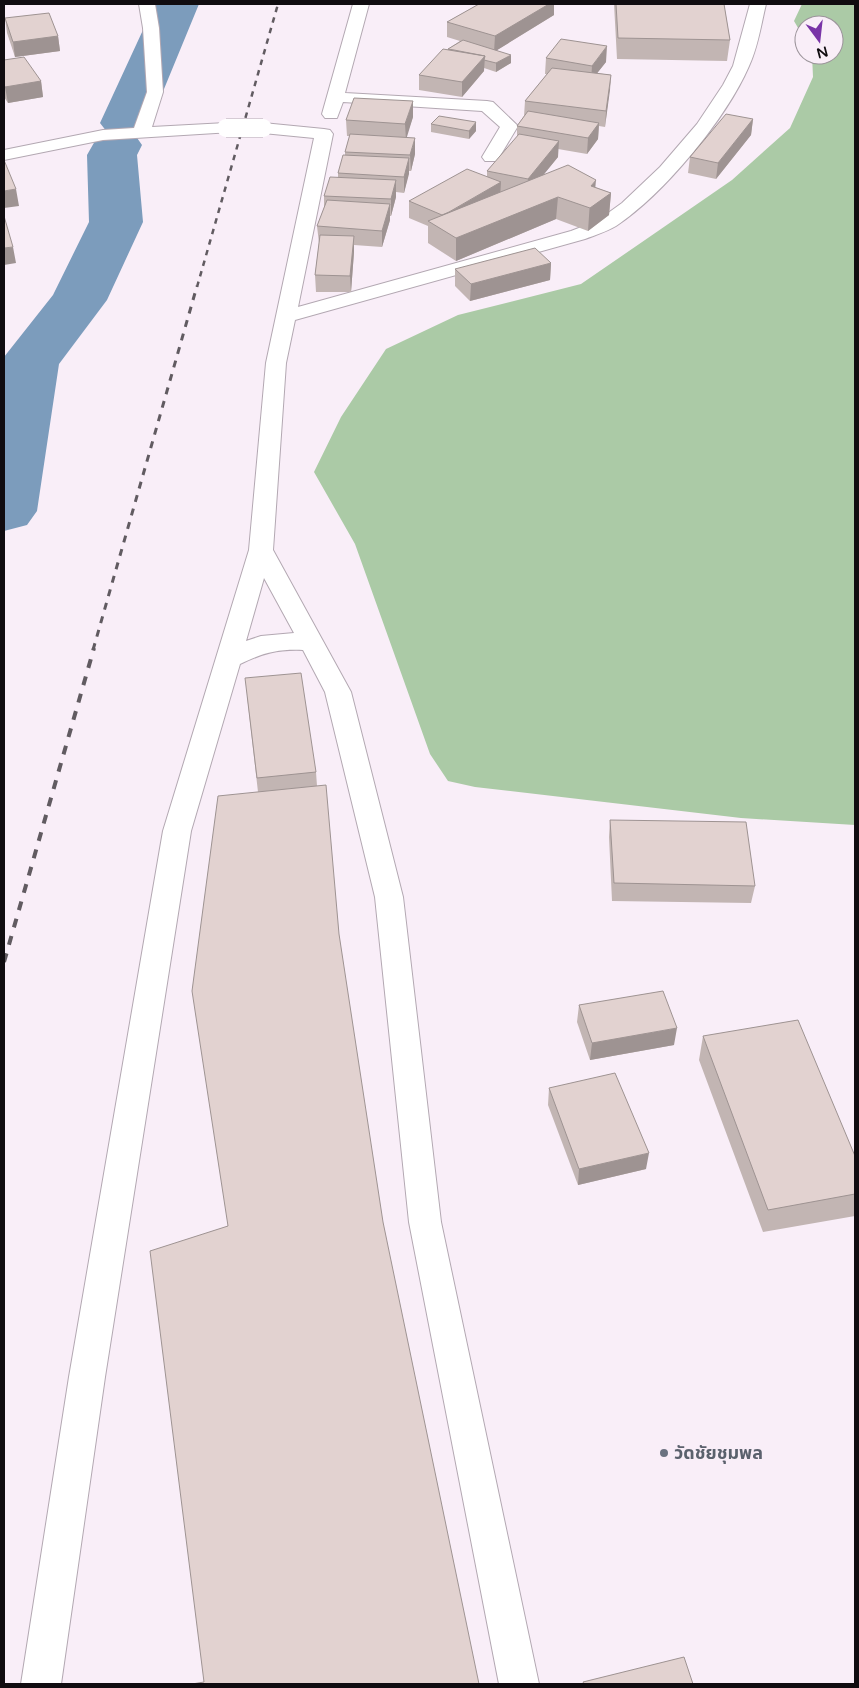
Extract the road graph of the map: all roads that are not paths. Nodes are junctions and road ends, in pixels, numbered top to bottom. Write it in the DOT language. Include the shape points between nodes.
graph roads {
  1 [pos="147,4"];
  2 [pos="361,4"];
  3 [pos="758,4"];
  4 [pos="336,97"];
  5 [pos="141,133"];
  6 [pos="324,134"];
  7 [pos="4,155"];
  8 [pos="491,157"];
  9 [pos="286,316"];
  10 [pos="261,550"];
  11 [pos="312,642"];
  12 [pos="228,659"];
  13 [pos="41,1684"];
  14 [pos="519,1684"];
  1 -- 5 [label="street" via="155,92"];
  2 -- 4 [label="street"];
  3 -- 9 [label="street" via="741,67 723,98 682,152 611,220 595,230"];
  4 -- 6 [label="street"];
  4 -- 8 [label="street" via="487,106 509,126"];
  5 -- 6 [label="street, bridge" via="263,128"];
  5 -- 7 [label="street" via="103,135"];
  6 -- 9 [label="street"];
  9 -- 10 [label="street" via="276,363"];
  10 -- 11 [label="street"];
  10 -- 12 [label="street"];
  11 -- 12 [label="street" via="261,644"];
  11 -- 14 [label="street" via="338,692 390,897 425,1222"];
  12 -- 13 [label="street" via="177,831 87,1377"];
}
